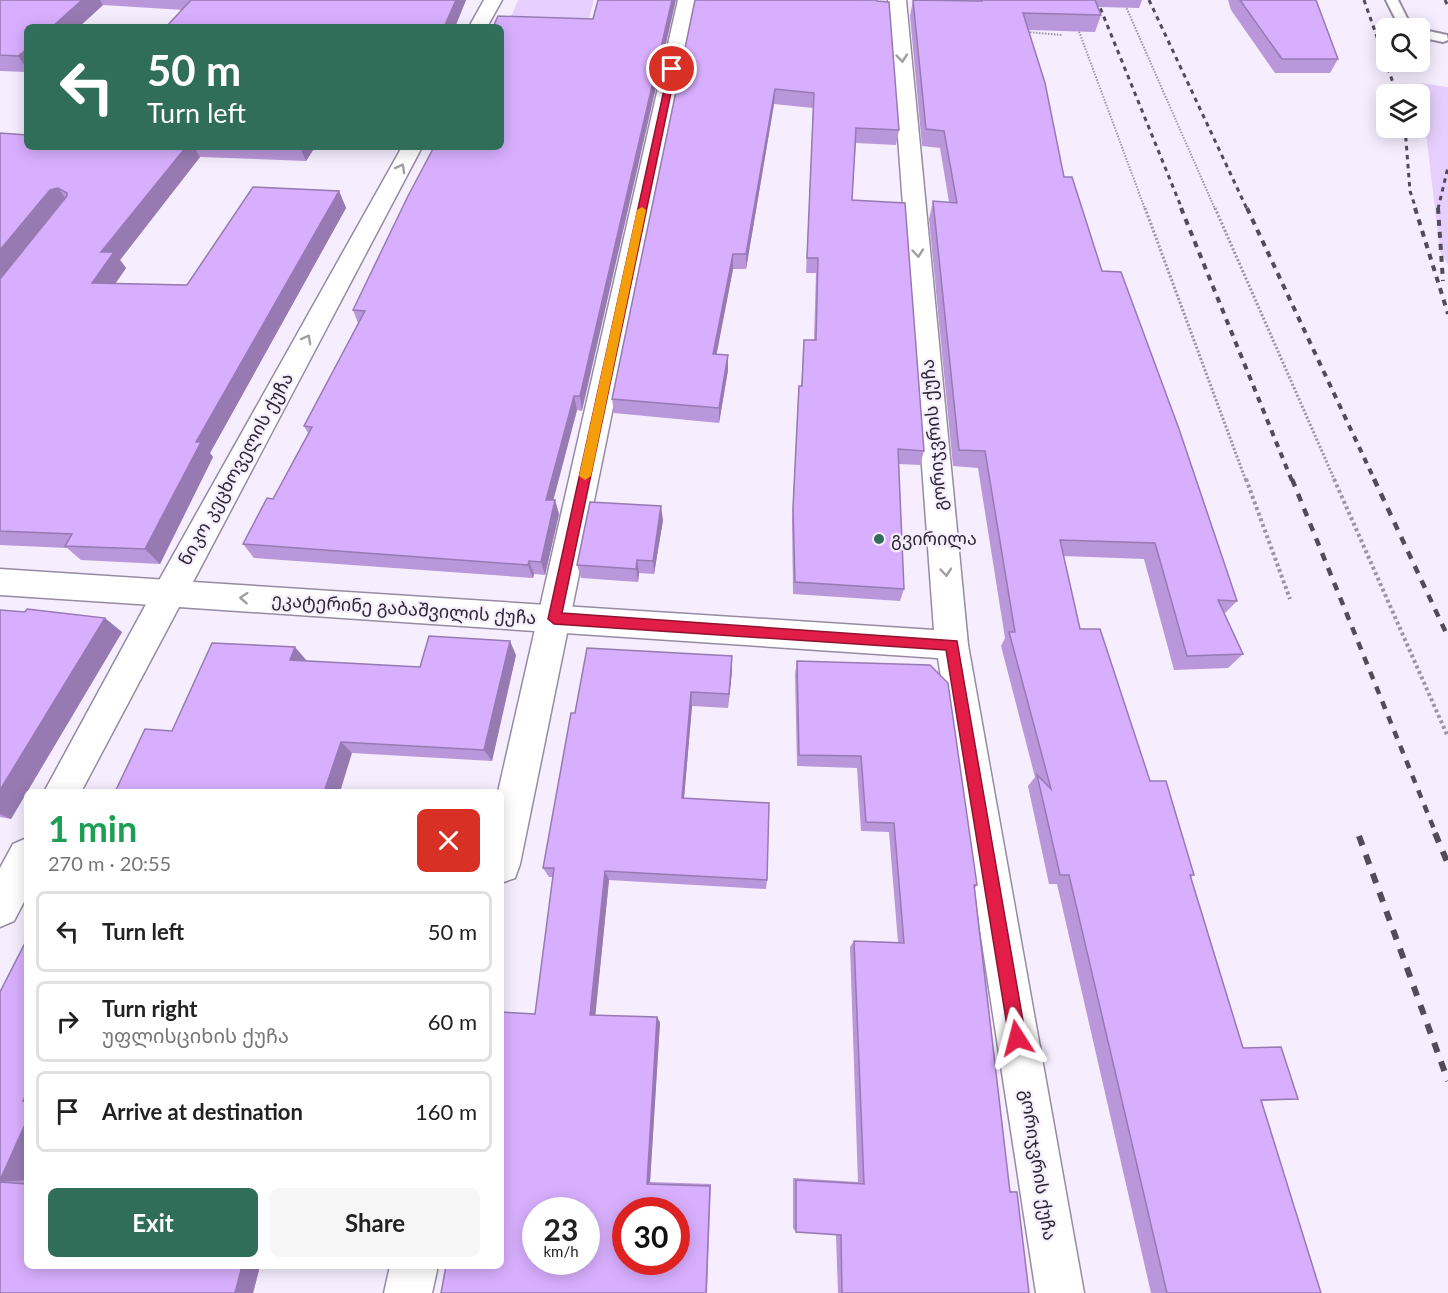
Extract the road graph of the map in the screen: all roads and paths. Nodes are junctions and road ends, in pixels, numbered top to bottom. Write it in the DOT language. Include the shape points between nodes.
graph roads {
  1 [pos="493,0"];
  2 [pos="687,0"];
  3 [pos="897,0"];
  4 [pos="1123,0"];
  5 [pos="1392,0"];
  6 [pos="1401,18"];
  7 [pos="1075,22"];
  8 [pos="480,24"];
  9 [pos="1020,32"];
  10 [pos="1062,35"];
  11 [pos="1430,35"];
  12 [pos="1443,38"];
  13 [pos="410,150"];
  14 [pos="0,582"];
  15 [pos="168,593"];
  16 [pos="1290,599"];
  17 [pos="554,619"];
  18 [pos="952,645"];
  19 [pos="1448,737"];
  20 [pos="64,789"];
  21 [pos="504,850"];
  22 [pos="24,863"];
  23 [pos="0,907"];
  24 [pos="413,1269"];
  25 [pos="408,1293"];
  26 [pos="1060,1293"];
  1 -- 8 [label="main road"];
  2 -- 17 [label="main road"];
  3 -- 18 [label="main road, გორიჯვრის ქუჩა, one-way"];
  4 -- 19 [label="path"];
  5 -- 6 [label="lane"];
  7 -- 16 [label="path"];
  9 -- 10 [label="path"];
  11 -- 12 [label="lane"];
  15 -- 13 [label="main road, ნიკო კეცხოველის ქუჩა, one-way"];
  14 -- 15 [label="main road, ეკატერინე გაბაშვილის ქუჩა"];
  17 -- 15 [label="main road, ეკატერინე გაბაშვილის ქუჩა, one-way"];
  15 -- 20 [label="main road, ნიკო კეცხოველის ქუჩა"];
  17 -- 18 [label="main road, ეკატერინე გაბაშვილის ქუჩა"];
  17 -- 21 [label="main road"];
  18 -- 26 [label="main road, გორიჯვრის ქუჩა"];
  22 -- 23 [label="main road"];
  24 -- 25 [label="main road"];
}
